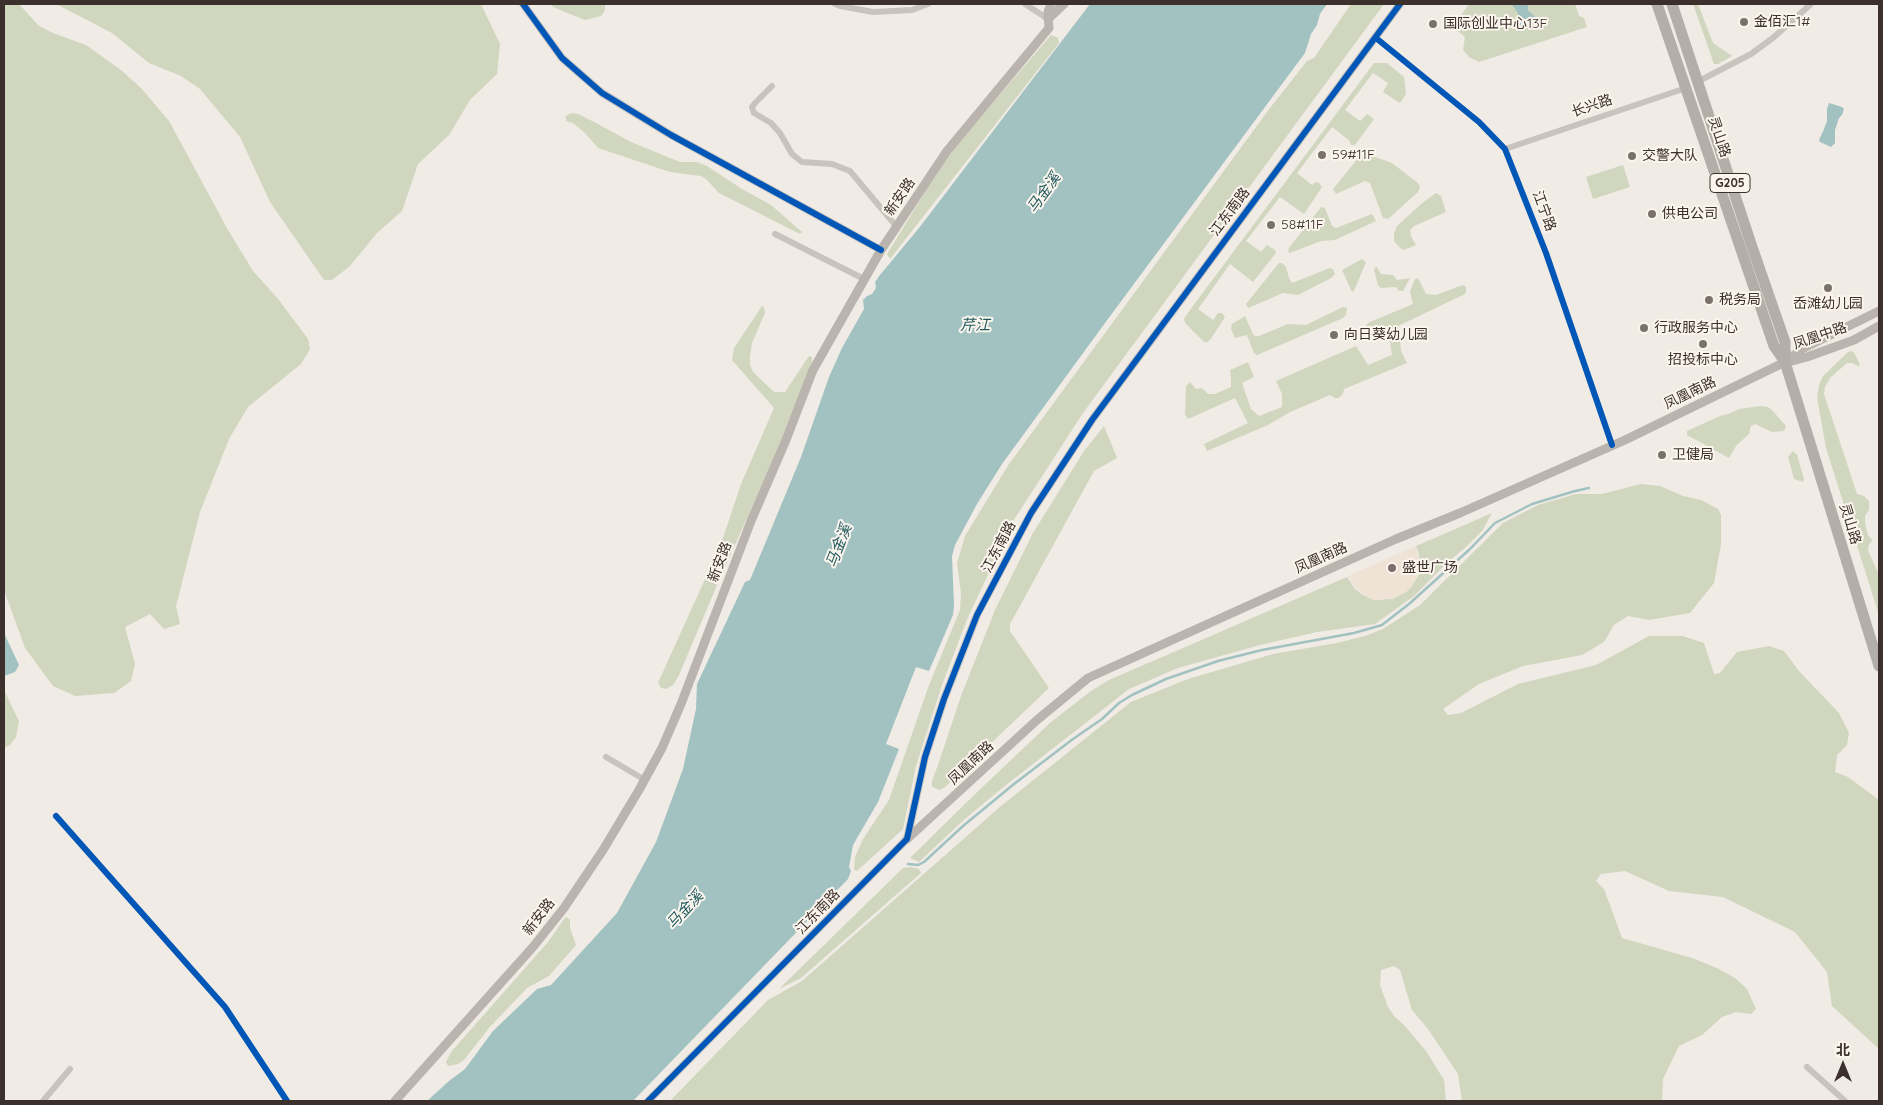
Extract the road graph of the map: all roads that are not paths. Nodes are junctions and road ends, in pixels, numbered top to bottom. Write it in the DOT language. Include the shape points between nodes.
graph roads {
  1 [pos="523,4"];
  2 [pos="835,4"];
  3 [pos="928,4"];
  4 [pos="1025,4"];
  5 [pos="1051,4"];
  6 [pos="1064,4"];
  7 [pos="1400,4"];
  8 [pos="1657,4"];
  9 [pos="1672,4"];
  10 [pos="1811,4"];
  11 [pos="1048,19"];
  12 [pos="1376,38"];
  13 [pos="1697,82"];
  14 [pos="772,86"];
  15 [pos="1686,88"];
  16 [pos="1506,149"];
  17 [pos="896,226"];
  18 [pos="775,234"];
  19 [pos="881,250"];
  20 [pos="864,279"];
  21 [pos="1879,311"];
  22 [pos="1879,326"];
  23 [pos="1785,362"];
  24 [pos="1612,445"];
  25 [pos="1879,666"];
  26 [pos="606,757"];
  27 [pos="645,780"];
  28 [pos="56,816"];
  29 [pos="907,839"];
  30 [pos="1806,1067"];
  31 [pos="70,1070"];
  32 [pos="43,1101"];
  33 [pos="287,1101"];
  34 [pos="395,1101"];
  35 [pos="648,1101"];
  36 [pos="1845,1101"];
  1 -- 19 [label="street" via="562,58 602,93 671,136"];
  2 -- 3 [label="street" via="874,12 912,10"];
  4 -- 11 [label="street"];
  5 -- 11 [label="main road, 新安路"];
  6 -- 11 [label="main road, 新安路"];
  7 -- 12 [label="street, 江东南路"];
  8 -- 15 [label="highway, 灵山路"];
  9 -- 13 [label="highway, 灵山路 / G205"];
  10 -- 13 [label="street" via="1751,54"];
  11 -- 17 [label="main road, 新安路" via="1049,28 947,151"];
  12 -- 16 [label="street, 江宁路" via="1479,122"];
  12 -- 29 [label="street, 江东南路" via="1092,420 1031,513 977,615 944,699 925,757"];
  13 -- 23 [label="highway, 灵山路 / G205" via="1786,342"];
  14 -- 17 [label="street" via="752,107 754,113 771,123 792,154 802,162 832,164 850,171"];
  15 -- 16 [label="street, 长兴路"];
  15 -- 23 [label="highway, 灵山路" via="1774,346"];
  16 -- 24 [label="street, 江宁路" via="1546,253"];
  17 -- 19 [label="main road, 新安路"];
  18 -- 20 [label="street"];
  19 -- 20 [label="main road, 新安路"];
  20 -- 27 [label="main road, 新安路" via="813,370 681,704"];
  21 -- 23 [label="main road, 凤凰中路" via="1802,349"];
  22 -- 23 [label="main road, 凤凰中路" via="1854,340"];
  23 -- 24 [label="main road, 凤凰南路"];
  23 -- 25 [label="highway, 灵山路 / G205"];
  24 -- 29 [label="main road, 凤凰南路" via="1088,678 1037,720"];
  26 -- 27 [label="street"];
  27 -- 34 [label="main road, 新安路" via="564,908"];
  28 -- 33 [label="street" via="225,1006"];
  29 -- 35 [label="street, 江东南路"];
  30 -- 36 [label="street"];
  31 -- 32 [label="street"];
}
